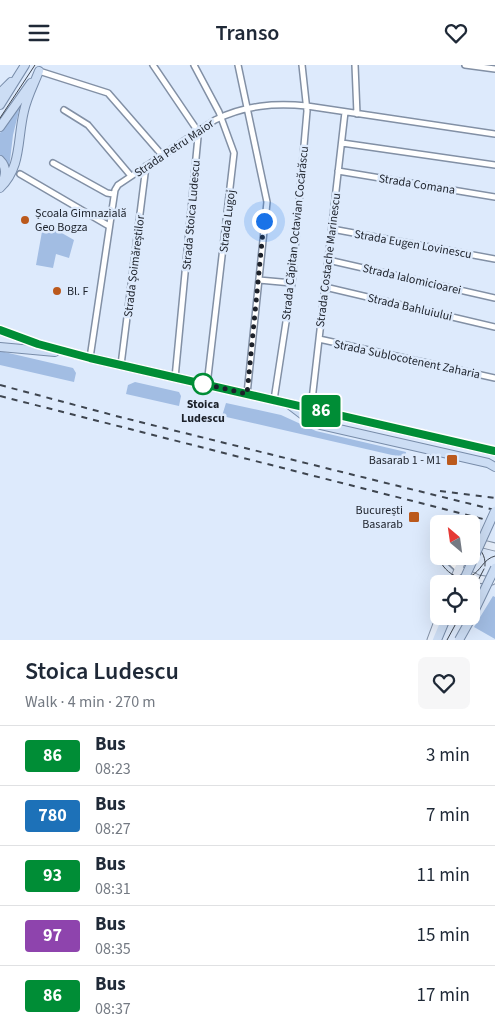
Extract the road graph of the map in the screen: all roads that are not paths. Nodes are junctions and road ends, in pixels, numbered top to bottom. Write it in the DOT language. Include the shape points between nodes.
graph roads {
  1 [pos="25,65"];
  2 [pos="153,65"];
  3 [pos="194,65"];
  4 [pos="238,65"];
  5 [pos="302,65"];
  6 [pos="355,65"];
  7 [pos="465,65"];
  8 [pos="41,68"];
  9 [pos="495,69"];
  10 [pos="4,93"];
  11 [pos="0,105"];
  12 [pos="307,106"];
  13 [pos="247,109"];
  14 [pos="64,110"];
  15 [pos="346,112"];
  16 [pos="357,113"];
  17 [pos="221,117"];
  18 [pos="0,127"];
  19 [pos="197,131"];
  20 [pos="495,134"];
  21 [pos="342,143"];
  22 [pos="162,155"];
  23 [pos="0,160"];
  24 [pos="53,163"];
  25 [pos="495,165"];
  26 [pos="146,166"];
  27 [pos="338,171"];
  28 [pos="20,174"];
  29 [pos="131,176"];
  30 [pos="0,187"];
  31 [pos="113,194"];
  32 [pos="495,197"];
  33 [pos="109,226"];
  34 [pos="332,229"];
  35 [pos="495,259"];
  36 [pos="328,260"];
  37 [pos="259,280"];
  38 [pos="292,283"];
  39 [pos="325,287"];
  40 [pos="495,298"];
  41 [pos="495,327"];
  42 [pos="0,330"];
  43 [pos="319,339"];
  44 [pos="0,347"];
  45 [pos="74,354"];
  46 [pos="90,358"];
  47 [pos="121,365"];
  48 [pos="175,377"];
  49 [pos="495,378"];
  50 [pos="208,385"];
  51 [pos="247,394"];
  52 [pos="274,401"];
  53 [pos="289,404"];
  54 [pos="311,409"];
  55 [pos="495,451"];
  56 [pos="495,467"];
  57 [pos="495,503"];
  58 [pos="495,511"];
  59 [pos="490,522"];
  60 [pos="480,543"];
  61 [pos="480,544"];
  62 [pos="493,547"];
  63 [pos="454,565"];
  64 [pos="460,565"];
  65 [pos="495,568"];
  66 [pos="458,569"];
  67 [pos="456,575"];
  68 [pos="466,575"];
  69 [pos="494,579"];
  70 [pos="437,625"];
  71 [pos="443,625"];
  72 [pos="431,640"];
  73 [pos="437,640"];
  74 [pos="460,640"];
  1 -- 10 [label="main road"];
  2 -- 19 [label="street"];
  3 -- 17 [label="street, Strada Lugoj"];
  4 -- 13 [label="street"];
  5 -- 12 [label="street, Strada Căpitan Octavian Cocărăscu"];
  6 -- 16 [label="street"];
  7 -- 9 [label="street"];
  8 -- 18 [label="main road"];
  8 -- 22 [label="street" via="108,93"];
  8 -- 30 [label="main road" via="23,112 14,170"];
  10 -- 11 [label="main road"];
  12 -- 13 [label="street, Strada Petru Maior" via="272,105"];
  12 -- 15 [label="street, Strada Petru Maior"];
  12 -- 38 [label="street, Strada Căpitan Octavian Cocărăscu"];
  13 -- 17 [label="street, Strada Petru Maior"];
  13 -- 37 [label="street" via="266,202"];
  14 -- 29 [label="street" via="88,125"];
  15 -- 16 [label="street, Strada Petru Maior"];
  15 -- 21 [label="street, Strada Costache Marinescu"];
  16 -- 20 [label="street, Strada Petru Maior"];
  17 -- 19 [label="street, Strada Petru Maior"];
  17 -- 50 [label="street, Strada Lugoj" via="234,159"];
  19 -- 22 [label="street, Strada Petru Maior"];
  19 -- 48 [label="street, Strada Stoica Ludescu"];
  21 -- 25 [label="street"];
  21 -- 27 [label="street, Strada Costache Marinescu"];
  22 -- 26 [label="street, Strada Petru Maior"];
  23 -- 30 [label="main road" via="6,174"];
  24 -- 31 [label="street"];
  26 -- 29 [label="street, Strada Petru Maior"];
  26 -- 47 [label="street, Strada Șoimăreștilor"];
  27 -- 32 [label="street, Strada Comana"];
  27 -- 34 [label="street, Strada Costache Marinescu"];
  28 -- 33 [label="street"];
  29 -- 31 [label="street, Strada Petru Maior" via="118,185"];
  31 -- 33 [label="street"];
  33 -- 46 [label="street"];
  34 -- 35 [label="street, Strada Eugen Lovinescu"];
  34 -- 36 [label="street, Strada Costache Marinescu"];
  36 -- 39 [label="street, Strada Costache Marinescu"];
  36 -- 40 [label="street, Strada Ialomicioarei"];
  37 -- 38 [label="street"];
  37 -- 51 [label="street"];
  38 -- 52 [label="street, Strada Căpitan Octavian Cocărăscu"];
  39 -- 41 [label="street, Strada Bahluiului"];
  39 -- 43 [label="street, Strada Costache Marinescu"];
  42 -- 45 [label="main road"];
  43 -- 49 [label="street, Strada Sublocotenent Zaharia"];
  43 -- 54 [label="street, Strada Costache Marinescu"];
  44 -- 45 [label="main road"];
  45 -- 46 [label="main road"];
  46 -- 47 [label="main road"];
  47 -- 48 [label="main road"];
  48 -- 50 [label="main road"];
  50 -- 51 [label="main road"];
  51 -- 52 [label="main road"];
  52 -- 53 [label="main road"];
  53 -- 54 [label="main road"];
  53 -- 56 [label="main road" via="321,425"];
  54 -- 55 [label="main road"];
  57 -- 59 [label="main road, bridge"];
  58 -- 59 [label="main road, bridge"];
  59 -- 68 [label="main road, bridge"];
  60 -- 62 [label="street"];
  61 -- 62 [label="main road"];
  63 -- 66 [label="street"];
  64 -- 66 [label="main road"];
  65 -- 74 [label="main road, bridge"];
  66 -- 67 [label="main road"];
  66 -- 69 [label="main road" via="478,579"];
  69 -- 74 [label="main road"];
  70 -- 72 [label="main road"];
  71 -- 73 [label="main road"];
}
